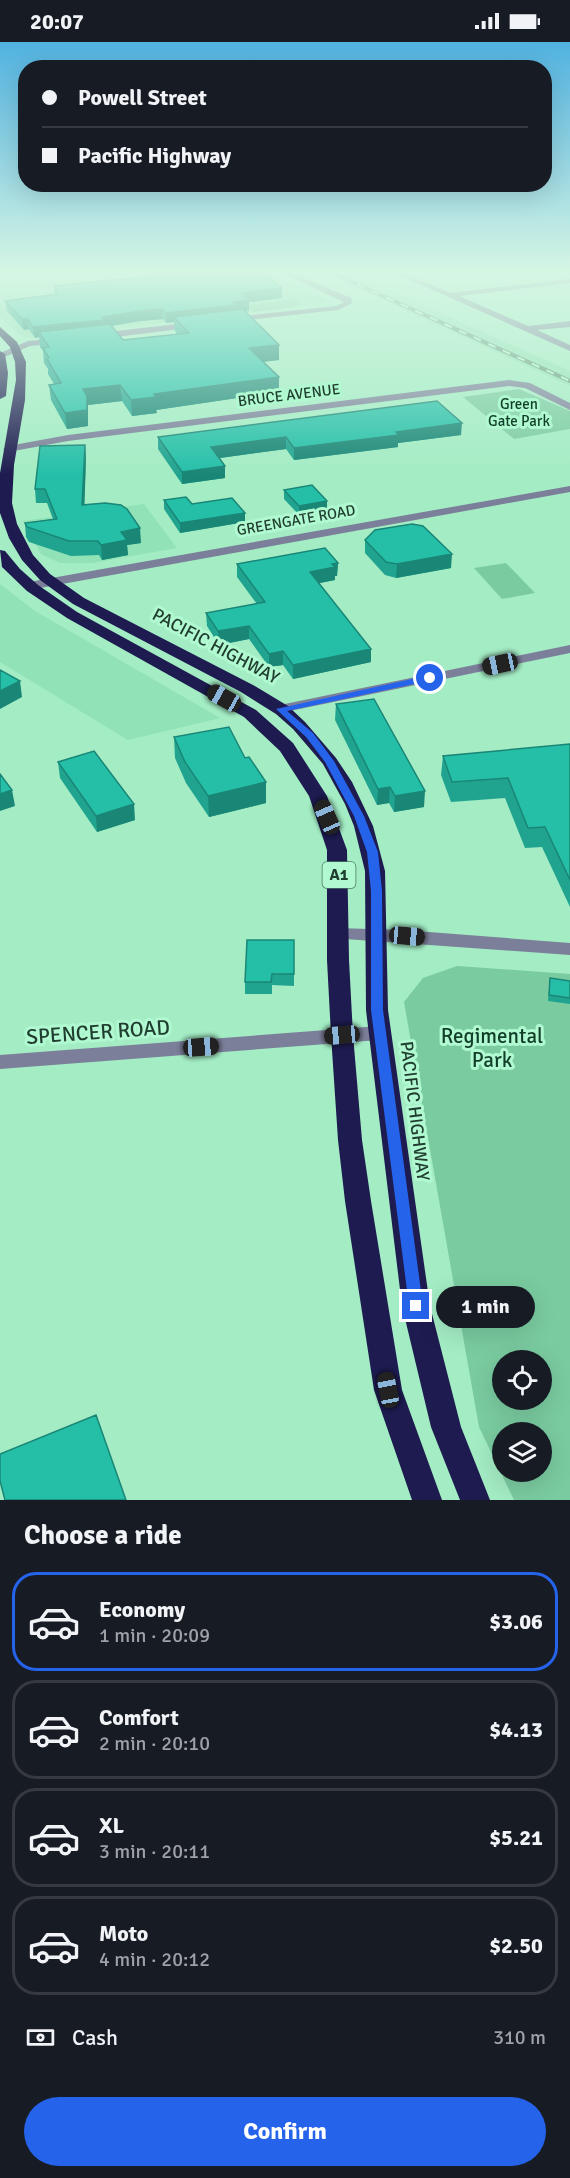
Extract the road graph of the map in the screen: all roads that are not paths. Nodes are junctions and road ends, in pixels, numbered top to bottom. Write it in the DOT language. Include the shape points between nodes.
graph roads {
  1 [pos="8,339"];
  2 [pos="73,339"];
  3 [pos="550,339"];
  4 [pos="16,348"];
  5 [pos="570,348"];
  6 [pos="1,355"];
  7 [pos="0,396"];
  8 [pos="570,407"];
  9 [pos="8,449"];
  10 [pos="570,489"];
  11 [pos="0,554"];
  12 [pos="50,581"];
  13 [pos="29,586"];
  14 [pos="570,649"];
  15 [pos="280,709"];
  16 [pos="337,934"];
  17 [pos="375,935"];
  18 [pos="570,949"];
  19 [pos="379,1033"];
  20 [pos="342,1035"];
  21 [pos="0,1062"];
  22 [pos="427,1500"];
  23 [pos="475,1500"];
  1 -- 4 [label="highway"];
  2 -- 4 [label="street"];
  3 -- 5 [label="street"];
  4 -- 6 [label="street"];
  4 -- 9 [label="highway, PACIFIC HIGHWAY / A1" via="21,380"];
  6 -- 7 [label="highway"];
  8 -- 9 [label="street, BRUCE AVENUE" via="527,385 509,383 68,438"];
  9 -- 12 [label="highway, PACIFIC HIGHWAY / A1" via="4,503 10,524 28,559"];
  10 -- 12 [label="street, GREENGATE ROAD"];
  11 -- 13 [label="highway, A1"];
  12 -- 13 [label="street, GREENGATE ROAD"];
  12 -- 15 [label="highway, PACIFIC HIGHWAY / A1" via="96,611"];
  13 -- 16 [label="highway, A1" via="85,623 235,704 282,740 302,766 333,832 339,870"];
  14 -- 15 [label="street"];
  15 -- 17 [label="highway, PACIFIC HIGHWAY / A1" via="330,761 359,816 375,871"];
  16 -- 17 [label="street"];
  16 -- 20 [label="highway, A1"];
  17 -- 18 [label="street"];
  17 -- 19 [label="highway, PACIFIC HIGHWAY / A1"];
  19 -- 20 [label="street, SPENCER ROAD"];
  19 -- 23 [label="highway, PACIFIC HIGHWAY / A1" via="416,1306 440,1404"];
  20 -- 21 [label="street, SPENCER ROAD"];
  20 -- 22 [label="highway, A1" via="350,1140 388,1390"];
}
